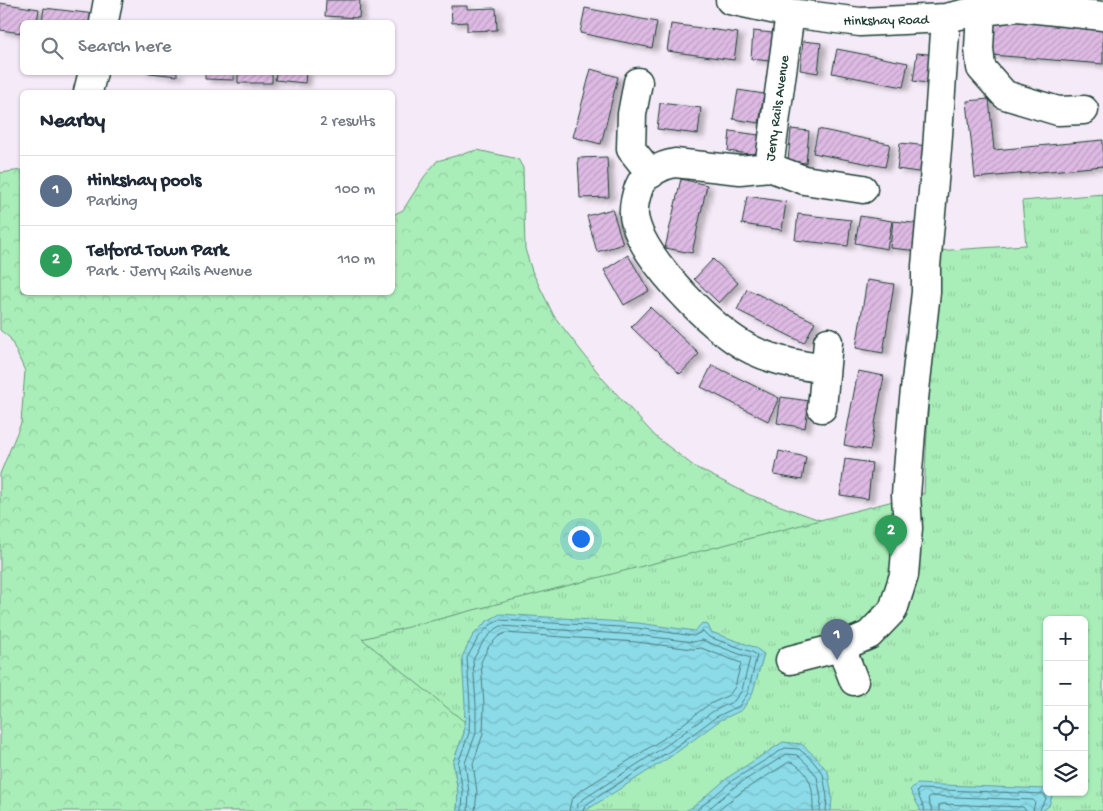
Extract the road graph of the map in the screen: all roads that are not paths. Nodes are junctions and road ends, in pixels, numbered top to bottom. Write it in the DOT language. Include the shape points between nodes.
graph roads {
  1 [pos="108,0"];
  2 [pos="730,0"];
  3 [pos="981,12"];
  4 [pos="790,13"];
  5 [pos="1103,16"];
  6 [pos="946,18"];
  7 [pos="104,20"];
  8 [pos="93,75"];
  9 [pos="638,82"];
  10 [pos="89,90"];
  11 [pos="1084,110"];
  12 [pos="769,167"];
  13 [pos="651,174"];
  14 [pos="863,189"];
  15 [pos="828,342"];
  16 [pos="825,369"];
  17 [pos="822,408"];
  18 [pos="841,647"];
  19 [pos="790,660"];
  20 [pos="854,681"];
  1 -- 7 [label="street"];
  2 -- 4 [label="street, Hinkshay Road"];
  3 -- 5 [label="street, Hinkshay Road" via="1018,7"];
  3 -- 6 [label="street, Hinkshay Road"];
  3 -- 11 [label="street" via="981,68 1005,95 1058,111"];
  4 -- 6 [label="street, Hinkshay Road" via="860,22"];
  4 -- 12 [label="street, Jerry Rails Avenue"];
  6 -- 18 [label="street" via="926,292 906,495 908,528 904,575 893,610 868,635"];
  8 -- 10 [label="street"];
  9 -- 13 [label="street" via="630,148"];
  12 -- 13 [label="street, Jerry Rails Avenue" via="740,170 676,163 667,164"];
  12 -- 14 [label="street" via="804,180"];
  13 -- 16 [label="street, Jerry Rails Avenue" via="641,182 636,195 635,222 643,242 664,271 697,307 735,340 760,354"];
  15 -- 16 [label="street"];
  16 -- 17 [label="street"];
  18 -- 19 [label="street"];
  18 -- 20 [label="street"];
}
